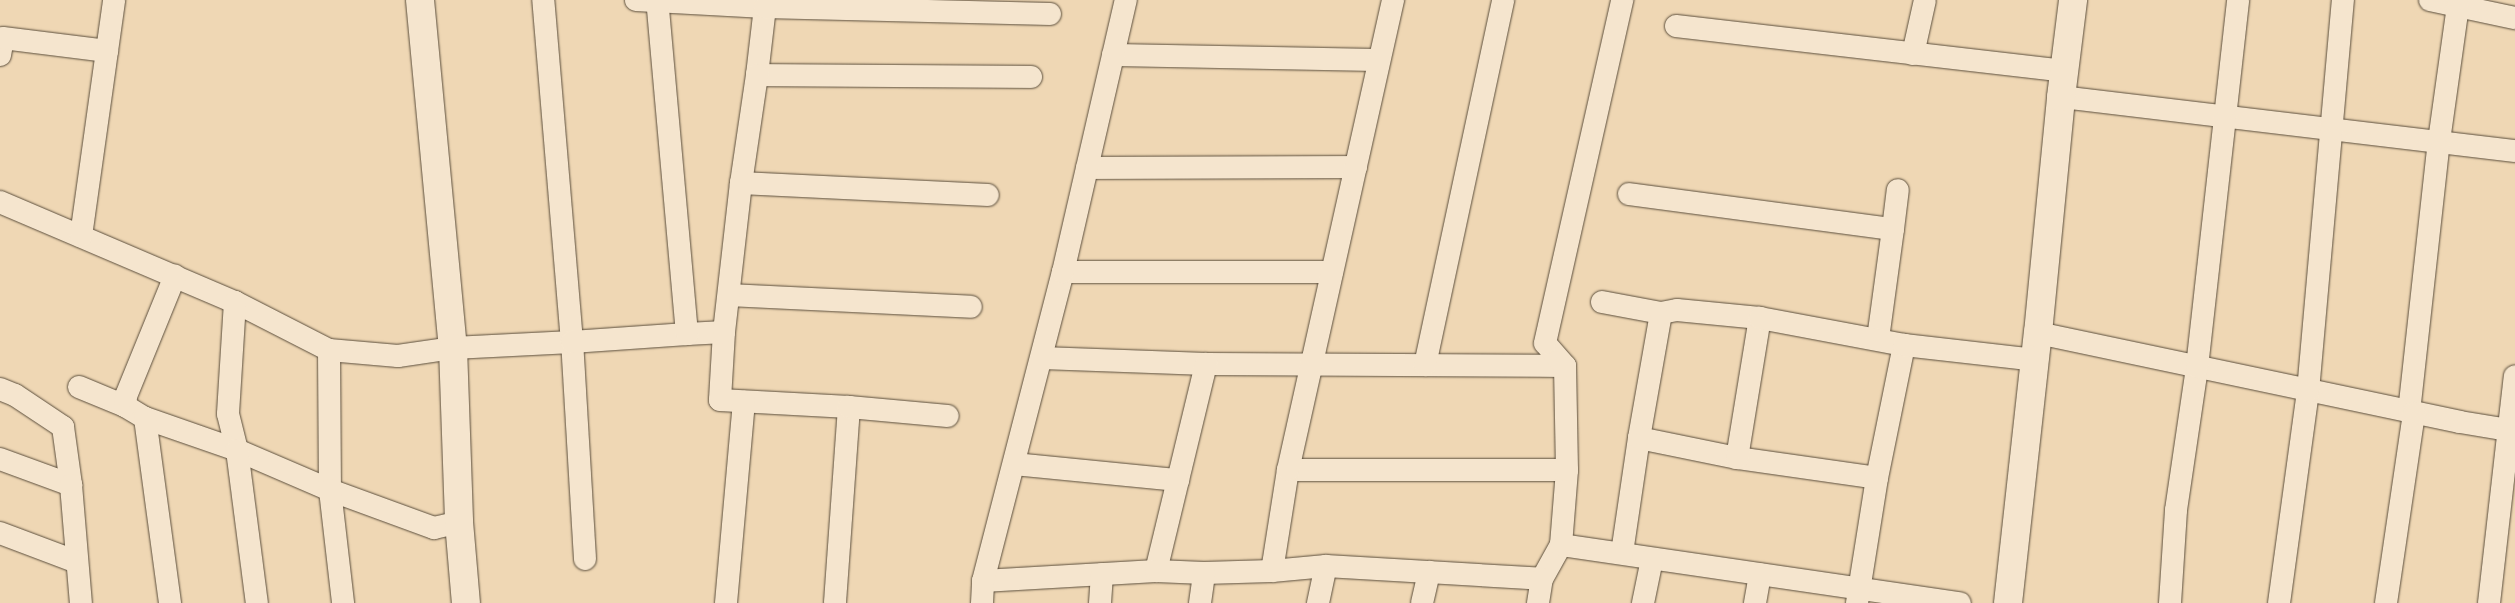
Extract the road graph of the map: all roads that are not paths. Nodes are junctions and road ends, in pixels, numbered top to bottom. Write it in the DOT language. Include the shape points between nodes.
graph roads {
  1 [pos="114,0"];
  2 [pos="420,0"];
  3 [pos="543,0"];
  4 [pos="1126,0"];
  5 [pos="1392,0"];
  6 [pos="1503,0"];
  7 [pos="1622,0"];
  8 [pos="1925,0"];
  9 [pos="2073,0"];
  10 [pos="2238,0"];
  11 [pos="2343,0"];
  12 [pos="2430,0"];
  13 [pos="650,1"];
  14 [pos="765,4"];
  15 [pos="2458,5"];
  16 [pos="1050,14"];
  17 [pos="2515,18"];
  18 [pos="1676,26"];
  19 [pos="107,51"];
  20 [pos="1113,54"];
  21 [pos="1913,54"];
  22 [pos="0,55"];
  23 [pos="1378,60"];
  24 [pos="757,76"];
  25 [pos="1031,76"];
  26 [pos="2062,84"];
  27 [pos="2226,116"];
  28 [pos="2332,128"];
  29 [pos="2440,141"];
  30 [pos="2515,151"];
  31 [pos="1356,167"];
  32 [pos="1087,168"];
  33 [pos="742,183"];
  34 [pos="1898,190"];
  35 [pos="1629,194"];
  36 [pos="988,195"];
  37 [pos="0,202"];
  38 [pos="1893,228"];
  39 [pos="81,236"];
  40 [pos="1063,272"];
  41 [pos="1332,272"];
  42 [pos="175,276"];
  43 [pos="729,295"];
  44 [pos="235,302"];
  45 [pos="1602,302"];
  46 [pos="971,307"];
  47 [pos="1661,313"];
  48 [pos="1760,318"];
  49 [pos="724,332"];
  50 [pos="2038,333"];
  51 [pos="687,334"];
  52 [pos="1878,339"];
  53 [pos="572,342"];
  54 [pos="1904,345"];
  55 [pos="453,348"];
  56 [pos="329,350"];
  57 [pos="1042,358"];
  58 [pos="2035,360"];
  59 [pos="1206,364"];
  60 [pos="1311,364"];
  61 [pos="1425,366"];
  62 [pos="1565,366"];
  63 [pos="2198,368"];
  64 [pos="2515,376"];
  65 [pos="79,387"];
  66 [pos="0,389"];
  67 [pos="2308,391"];
  68 [pos="744,402"];
  69 [pos="124,406"];
  70 [pos="849,407"];
  71 [pos="2412,412"];
  72 [pos="948,416"];
  73 [pos="145,418"];
  74 [pos="2511,430"];
  75 [pos="1639,438"];
  76 [pos="238,450"];
  77 [pos="1737,458"];
  78 [pos="0,459"];
  79 [pos="1014,464"];
  80 [pos="1288,470"];
  81 [pos="1568,470"];
  82 [pos="1877,478"];
  83 [pos="1178,480"];
  84 [pos="71,485"];
  85 [pos="330,490"];
  86 [pos="459,522"];
  87 [pos="0,533"];
  88 [pos="1561,545"];
  89 [pos="1622,553"];
  90 [pos="586,559"];
  91 [pos="1652,559"];
  92 [pos="77,562"];
  93 [pos="1326,566"];
  94 [pos="1156,571"];
  95 [pos="1272,571"];
  96 [pos="1430,572"];
  97 [pos="1204,573"];
  98 [pos="1102,574"];
  99 [pos="1760,574"];
  100 [pos="1542,580"];
  101 [pos="982,592"];
  102 [pos="1858,595"];
  103 [pos="81,603"];
  104 [pos="170,603"];
  105 [pos="257,603"];
  106 [pos="343,603"];
  107 [pos="466,603"];
  108 [pos="726,603"];
  109 [pos="835,603"];
  110 [pos="1100,603"];
  111 [pos="1200,603"];
  112 [pos="1318,603"];
  113 [pos="1422,603"];
  114 [pos="1538,603"];
  115 [pos="1643,603"];
  116 [pos="1755,603"];
  117 [pos="1960,603"];
  118 [pos="2008,603"];
  119 [pos="2170,603"];
  120 [pos="2279,603"];
  121 [pos="2386,603"];
  122 [pos="2489,603"];
  1 -- 19 [label="street"];
  2 -- 55 [label="street"];
  3 -- 53 [label="street"];
  4 -- 20 [label="street"];
  5 -- 23 [label="street"];
  6 -- 61 [label="street"];
  7 -- 62 [label="street" via="1545,343"];
  8 -- 21 [label="street"];
  9 -- 26 [label="street"];
  10 -- 27 [label="street"];
  11 -- 28 [label="street"];
  12 -- 15 [label="street"];
  13 -- 14 [label="street"];
  13 -- 51 [label="street"];
  14 -- 16 [label="street"];
  14 -- 24 [label="street"];
  15 -- 17 [label="street"];
  15 -- 29 [label="street"];
  18 -- 21 [label="street"];
  19 -- 22 [label="street" via="3,38"];
  19 -- 39 [label="street"];
  20 -- 23 [label="street"];
  20 -- 32 [label="street"];
  21 -- 26 [label="street"];
  23 -- 31 [label="street"];
  24 -- 25 [label="street"];
  24 -- 33 [label="street"];
  26 -- 27 [label="street"];
  26 -- 50 [label="street"];
  27 -- 28 [label="street"];
  27 -- 63 [label="street"];
  28 -- 29 [label="street"];
  28 -- 67 [label="street"];
  29 -- 30 [label="street"];
  29 -- 71 [label="street"];
  31 -- 32 [label="street"];
  31 -- 41 [label="street"];
  32 -- 40 [label="street"];
  33 -- 36 [label="street"];
  33 -- 43 [label="street"];
  34 -- 38 [label="street"];
  35 -- 38 [label="street"];
  37 -- 39 [label="street"];
  38 -- 52 [label="street"];
  39 -- 42 [label="street"];
  40 -- 41 [label="street"];
  40 -- 57 [label="street"];
  41 -- 60 [label="street"];
  42 -- 44 [label="street"];
  42 -- 69 [label="street"];
  43 -- 46 [label="street"];
  43 -- 49 [label="street"];
  44 -- 56 [label="street"];
  44 -- 76 [label="street" via="228,414"];
  45 -- 47 [label="street"];
  47 -- 48 [label="street" via="1677,310"];
  47 -- 75 [label="street"];
  48 -- 52 [label="street"];
  48 -- 77 [label="street"];
  49 -- 51 [label="street"];
  49 -- 68 [label="street" via="720,400"];
  50 -- 58 [label="street"];
  50 -- 63 [label="street"];
  51 -- 53 [label="street"];
  52 -- 54 [label="street"];
  53 -- 55 [label="street"];
  53 -- 90 [label="street"];
  54 -- 58 [label="street"];
  54 -- 82 [label="street"];
  55 -- 56 [label="street" via="398,356"];
  55 -- 86 [label="street"];
  56 -- 85 [label="street"];
  57 -- 59 [label="street"];
  57 -- 79 [label="street"];
  58 -- 118 [label="street"];
  59 -- 60 [label="street"];
  59 -- 83 [label="street"];
  60 -- 61 [label="street"];
  60 -- 80 [label="street"];
  61 -- 62 [label="street"];
  62 -- 81 [label="street"];
  63 -- 67 [label="street"];
  63 -- 119 [label="street" via="2176,510"];
  64 -- 74 [label="street"];
  65 -- 69 [label="street"];
  66 -- 84 [label="street" via="15,395 63,427"];
  67 -- 71 [label="street"];
  67 -- 120 [label="street"];
  68 -- 70 [label="street"];
  68 -- 108 [label="street"];
  69 -- 73 [label="street"];
  70 -- 72 [label="street"];
  70 -- 109 [label="street"];
  71 -- 74 [label="street"];
  71 -- 121 [label="street"];
  73 -- 76 [label="street"];
  73 -- 104 [label="street"];
  74 -- 122 [label="street"];
  75 -- 77 [label="street"];
  75 -- 89 [label="street"];
  76 -- 85 [label="street"];
  76 -- 105 [label="street"];
  77 -- 82 [label="street"];
  78 -- 84 [label="street"];
  79 -- 83 [label="street"];
  79 -- 101 [label="street"];
  80 -- 81 [label="street"];
  80 -- 95 [label="street"];
  81 -- 88 [label="street"];
  82 -- 102 [label="street"];
  83 -- 94 [label="street"];
  84 -- 92 [label="street"];
  85 -- 86 [label="street" via="434,528"];
  85 -- 106 [label="street"];
  86 -- 107 [label="street"];
  87 -- 92 [label="street"];
  88 -- 89 [label="street"];
  88 -- 100 [label="street"];
  89 -- 91 [label="street"];
  91 -- 99 [label="street"];
  91 -- 115 [label="street"];
  92 -- 103 [label="street"];
  93 -- 95 [label="street"];
  93 -- 96 [label="street"];
  93 -- 112 [label="street"];
  94 -- 97 [label="street"];
  94 -- 98 [label="street"];
  95 -- 97 [label="street"];
  96 -- 100 [label="street"];
  96 -- 113 [label="street"];
  97 -- 111 [label="street"];
  98 -- 101 [label="street"];
  98 -- 110 [label="street"];
  99 -- 102 [label="street"];
  99 -- 116 [label="street"];
  100 -- 114 [label="street"];
  102 -- 117 [label="street"];
}
